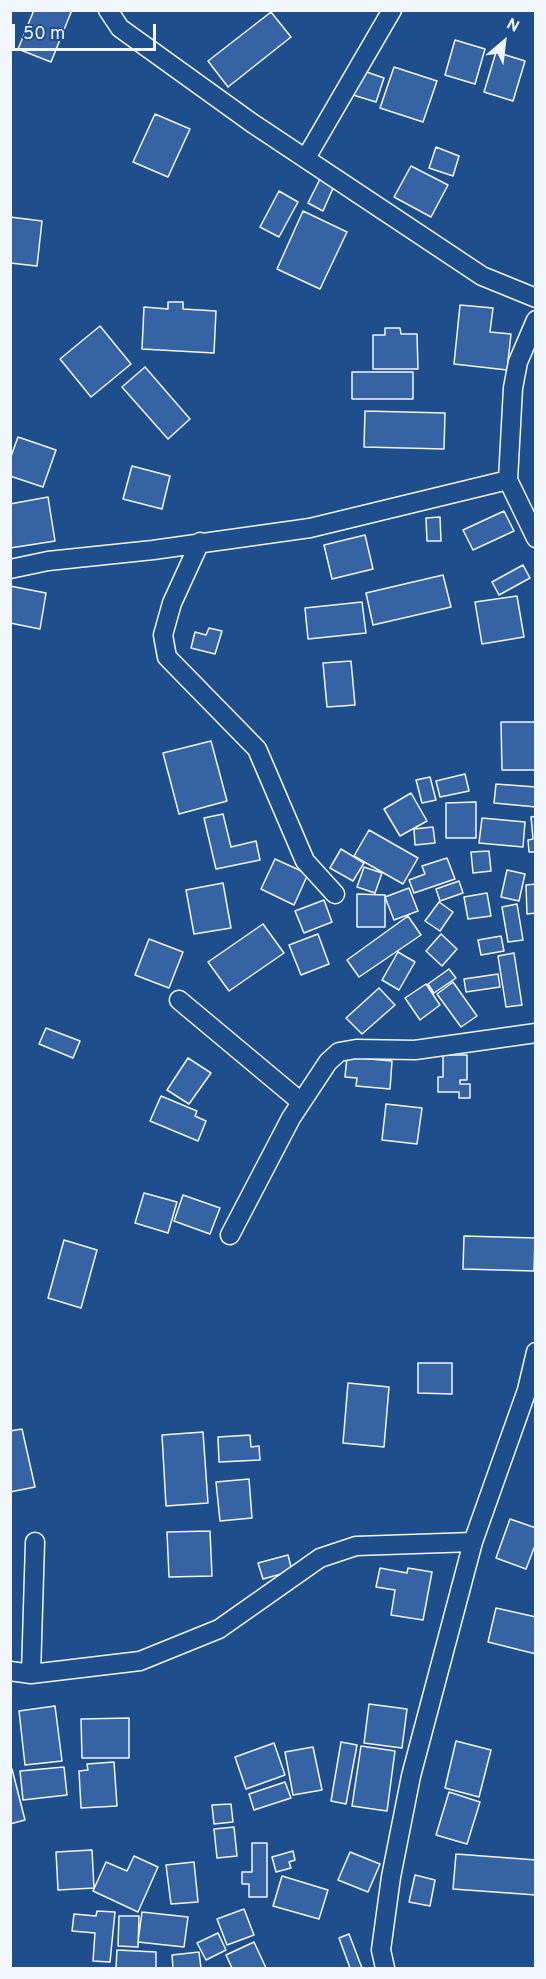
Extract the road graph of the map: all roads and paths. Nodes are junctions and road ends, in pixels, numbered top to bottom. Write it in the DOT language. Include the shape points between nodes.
graph roads {
  1 [pos="108,10"];
  2 [pos="392,10"];
  3 [pos="306,158"];
  4 [pos="536,298"];
  5 [pos="536,320"];
  6 [pos="508,480"];
  7 [pos="536,538"];
  8 [pos="200,542"];
  9 [pos="10,569"];
  10 [pos="335,894"];
  11 [pos="179,1000"];
  12 [pos="536,1033"];
  13 [pos="301,1102"];
  14 [pos="230,1235"];
  15 [pos="536,1352"];
  16 [pos="35,1542"];
  17 [pos="473,1542"];
  18 [pos="10,1671"];
  19 [pos="31,1674"];
  20 [pos="385,1968"];
  1 -- 3 [label="street" via="120,28"];
  2 -- 3 [label="street"];
  3 -- 4 [label="street" via="482,276"];
  5 -- 6 [label="street" via="518,362 513,388"];
  6 -- 7 [label="street"];
  6 -- 8 [label="street" via="310,528"];
  8 -- 9 [label="street"];
  8 -- 10 [label="street" via="172,603 163,635 167,657 257,749 305,861"];
  11 -- 13 [label="street"];
  12 -- 13 [label="street" via="415,1050 339,1052"];
  13 -- 14 [label="street"];
  15 -- 17 [label="street" via="527,1390"];
  16 -- 19 [label="street"];
  17 -- 19 [label="street" via="356,1546 320,1558 219,1629 140,1660"];
  17 -- 20 [label="street" via="409,1787 381,1950"];
  18 -- 19 [label="street"];
}
